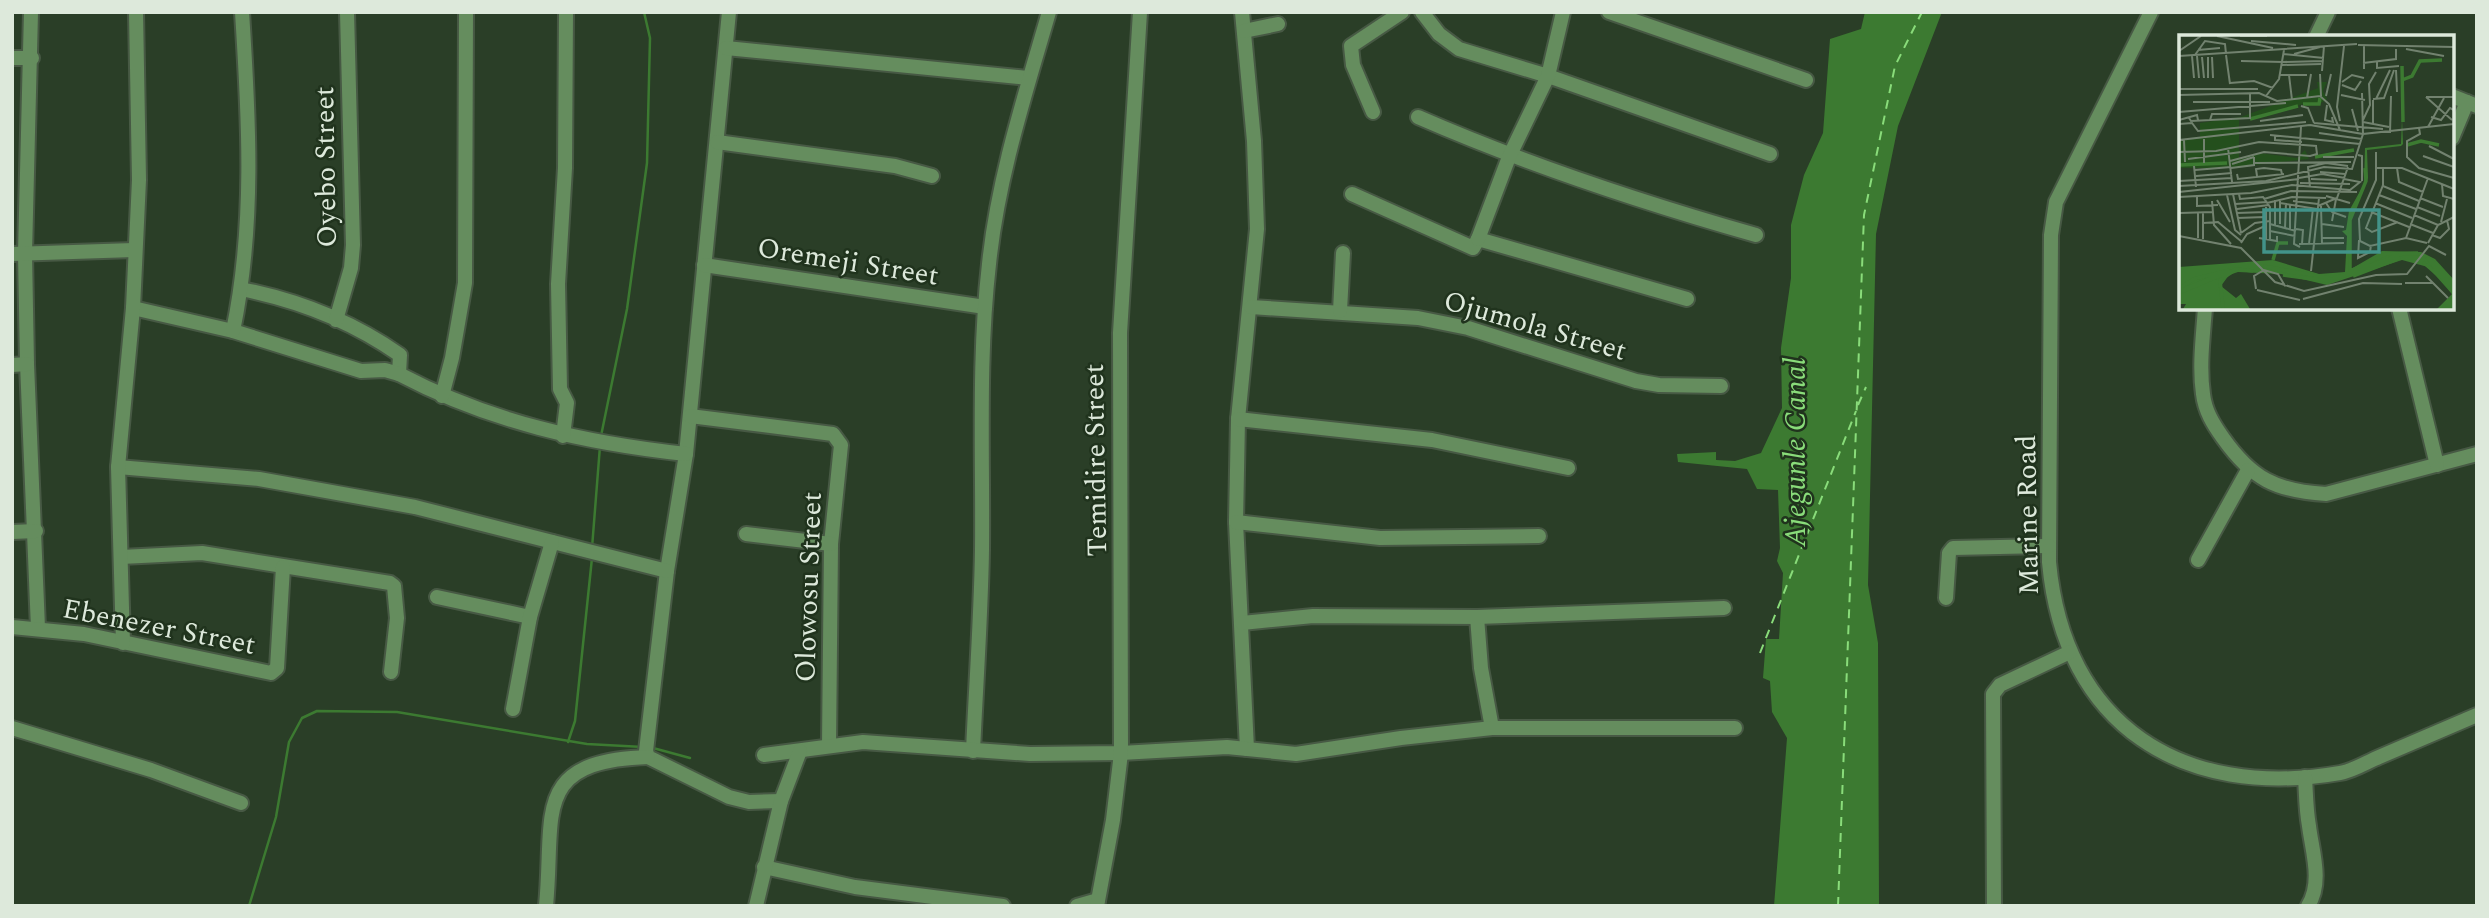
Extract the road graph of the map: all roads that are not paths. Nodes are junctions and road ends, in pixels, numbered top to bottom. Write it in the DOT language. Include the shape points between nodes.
graph roads {
  1 [pos="31,12"];
  2 [pos="136,12"];
  3 [pos="242,12"];
  4 [pos="347,12"];
  5 [pos="466,12"];
  6 [pos="566,12"];
  7 [pos="729,12"];
  8 [pos="1049,12"];
  9 [pos="1140,12"];
  10 [pos="1242,12"];
  11 [pos="1402,12"];
  12 [pos="1422,12"];
  13 [pos="1563,12"];
  14 [pos="1609,12"];
  15 [pos="2151,12"];
  16 [pos="2328,12"];
  17 [pos="1278,24"];
  18 [pos="1244,31"];
  19 [pos="2317,35"];
  20 [pos="726,48"];
  21 [pos="12,58"];
  22 [pos="32,58"];
  23 [pos="1548,76"];
  24 [pos="1028,78"];
  25 [pos="1806,80"];
  26 [pos="2454,97"];
  27 [pos="2472,104"];
  28 [pos="1373,112"];
  29 [pos="1418,117"];
  30 [pos="2454,135"];
  31 [pos="718,142"];
  32 [pos="20,151"];
  33 [pos="1770,154"];
  34 [pos="1509,156"];
  35 [pos="932,176"];
  36 [pos="1352,194"];
  37 [pos="1756,234"];
  38 [pos="1478,239"];
  39 [pos="134,250"];
  40 [pos="19,253"];
  41 [pos="1343,253"];
  42 [pos="704,265"];
  43 [pos="241,289"];
  44 [pos="1687,299"];
  45 [pos="985,307"];
  46 [pos="1251,307"];
  47 [pos="133,308"];
  48 [pos="2205,310"];
  49 [pos="2399,310"];
  50 [pos="1340,311"];
  51 [pos="336,320"];
  52 [pos="233,331"];
  53 [pos="19,365"];
  54 [pos="399,374"];
  55 [pos="1721,386"];
  56 [pos="442,396"];
  57 [pos="690,416"];
  58 [pos="1238,419"];
  59 [pos="563,436"];
  60 [pos="686,454"];
  61 [pos="2477,454"];
  62 [pos="2437,466"];
  63 [pos="118,467"];
  64 [pos="1567,468"];
  65 [pos="2248,470"];
  66 [pos="1236,522"];
  67 [pos="12,531"];
  68 [pos="36,531"];
  69 [pos="746,534"];
  70 [pos="1539,536"];
  71 [pos="552,542"];
  72 [pos="831,544"];
  73 [pos="2049,546"];
  74 [pos="121,557"];
  75 [pos="2198,560"];
  76 [pos="283,567"];
  77 [pos="667,571"];
  78 [pos="437,597"];
  79 [pos="1946,598"];
  80 [pos="1724,608"];
  81 [pos="530,617"];
  82 [pos="1477,617"];
  83 [pos="1242,623"];
  84 [pos="12,626"];
  85 [pos="38,628"];
  86 [pos="122,643"];
  87 [pos="2070,652"];
  88 [pos="391,672"];
  89 [pos="513,709"];
  90 [pos="2477,715"];
  91 [pos="12,728"];
  92 [pos="1735,728"];
  93 [pos="1492,729"];
  94 [pos="830,746"];
  95 [pos="647,749"];
  96 [pos="1247,749"];
  97 [pos="800,751"];
  98 [pos="973,751"];
  99 [pos="1121,753"];
  100 [pos="764,755"];
  101 [pos="2305,777"];
  102 [pos="781,801"];
  103 [pos="241,803"];
  104 [pos="764,867"];
  105 [pos="1097,903"];
  106 [pos="546,906"];
  107 [pos="756,906"];
  108 [pos="1003,906"];
  109 [pos="1077,906"];
  110 [pos="1994,906"];
  111 [pos="2308,906"];
  1 -- 22 [label="street"];
  2 -- 39 [label="street" via="139,180"];
  3 -- 43 [label="street" via="249,175"];
  4 -- 51 [label="street, Oyebo Street" via="354,245"];
  5 -- 56 [label="street" via="465,283"];
  6 -- 59 [label="street" via="565,168 558,284 561,389 566,403"];
  7 -- 20 [label="street"];
  8 -- 24 [label="street"];
  9 -- 99 [label="street, Temidire Street" via="1120,333"];
  10 -- 18 [label="street"];
  11 -- 28 [label="street" via="1351,46 1353,65"];
  12 -- 23 [label="street" via="1439,34 1459,49"];
  13 -- 23 [label="street"];
  14 -- 25 [label="street"];
  15 -- 73 [label="street, Marine Road" via="2056,202 2051,235"];
  16 -- 19 [label="street"];
  17 -- 18 [label="street"];
  18 -- 46 [label="street" via="1257,229"];
  20 -- 24 [label="street"];
  20 -- 31 [label="street"];
  21 -- 22 [label="street"];
  22 -- 32 [label="street"];
  23 -- 33 [label="street"];
  23 -- 34 [label="street"];
  24 -- 45 [label="street" via="996,211"];
  26 -- 27 [label="street"];
  27 -- 30 [label="street"];
  29 -- 34 [label="street"];
  31 -- 35 [label="street" via="895,166"];
  31 -- 42 [label="street"];
  32 -- 40 [label="street"];
  34 -- 37 [label="street" via="1643,203"];
  34 -- 38 [label="street"];
  36 -- 38 [label="street" via="1473,248"];
  38 -- 44 [label="street"];
  39 -- 40 [label="street"];
  39 -- 47 [label="street"];
  40 -- 53 [label="street"];
  41 -- 50 [label="street"];
  42 -- 45 [label="street, Oremeji Street"];
  42 -- 57 [label="street"];
  43 -- 51 [label="street" via="275,296"];
  43 -- 52 [label="street"];
  45 -- 98 [label="street" via="982,551"];
  46 -- 50 [label="street, Ojumola Street"];
  46 -- 58 [label="street"];
  47 -- 52 [label="street"];
  47 -- 63 [label="street"];
  48 -- 65 [label="street" via="2203,397 2210,420"];
  49 -- 62 [label="street"];
  50 -- 55 [label="street, Ojumola Street" via="1468,328 1636,381"];
  51 -- 54 [label="street" via="400,355"];
  52 -- 54 [label="street" via="360,371"];
  53 -- 68 [label="street"];
  54 -- 56 [label="street"];
  56 -- 59 [label="street"];
  57 -- 60 [label="street"];
  57 -- 72 [label="street, Olowosu Street" via="832,434 841,445"];
  58 -- 64 [label="street" via="1432,440"];
  58 -- 66 [label="street"];
  59 -- 60 [label="street"];
  60 -- 77 [label="street"];
  61 -- 62 [label="street"];
  62 -- 65 [label="street" via="2326,494 2284,487"];
  63 -- 71 [label="street" via="259,479 415,507"];
  63 -- 74 [label="street"];
  65 -- 75 [label="street"];
  66 -- 70 [label="street" via="1380,538"];
  66 -- 83 [label="street"];
  67 -- 68 [label="street"];
  68 -- 85 [label="street"];
  69 -- 72 [label="street"];
  71 -- 77 [label="street"];
  71 -- 81 [label="street"];
  72 -- 94 [label="street, Olowosu Street"];
  73 -- 79 [label="street" via="1953,548"];
  73 -- 87 [label="street, Marine Road" via="2055,615"];
  74 -- 76 [label="street" via="202,553"];
  74 -- 86 [label="street"];
  76 -- 86 [label="street, Ebenezer Street" via="275,672"];
  76 -- 88 [label="street" via="394,586 397,618"];
  77 -- 95 [label="street"];
  78 -- 81 [label="street"];
  80 -- 82 [label="street"];
  81 -- 89 [label="street"];
  82 -- 83 [label="street" via="1313,616"];
  82 -- 93 [label="street"];
  83 -- 96 [label="street"];
  84 -- 85 [label="street, Ebenezer Street"];
  85 -- 86 [label="street, Ebenezer Street"];
  87 -- 101 [label="street, Marine Road" via="2110,711 2137,737 2165,754 2235,776"];
  87 -- 110 [label="street" via="2000,685 1993,694"];
  90 -- 101 [label="street, Marine Road" via="2343,772"];
  91 -- 103 [label="street" via="151,769"];
  92 -- 93 [label="street"];
  93 -- 96 [label="street" via="1296,754"];
  94 -- 97 [label="street"];
  94 -- 98 [label="street" via="863,742"];
  95 -- 102 [label="street" via="729,797"];
  95 -- 106 [label="street" via="596,762 572,773 558,789 552,812"];
  96 -- 99 [label="street"];
  97 -- 100 [label="street"];
  97 -- 102 [label="street"];
  98 -- 99 [label="street"];
  99 -- 105 [label="street, Temidire Street"];
  101 -- 111 [label="street" via="2315,857 2313,898"];
  102 -- 104 [label="street"];
  104 -- 107 [label="street"];
  104 -- 108 [label="street" via="855,887"];
  105 -- 109 [label="street"];
}
